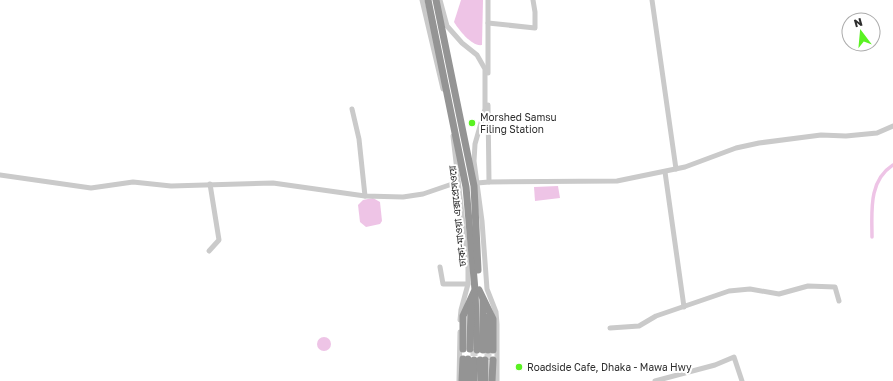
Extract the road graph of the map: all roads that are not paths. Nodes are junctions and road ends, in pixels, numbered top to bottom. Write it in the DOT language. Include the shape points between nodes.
graph roads {
  1 [pos="422,0"];
  2 [pos="428,0"];
  3 [pos="436,0"];
  4 [pos="440,0"];
  5 [pos="488,0"];
  6 [pos="532,0"];
  7 [pos="652,0"];
  8 [pos="488,23"];
  9 [pos="352,109"];
  10 [pos="893,126"];
  11 [pos="676,169"];
  12 [pos="665,172"];
  13 [pos="0,175"];
  14 [pos="458,182"];
  15 [pos="488,182"];
  16 [pos="477,183"];
  17 [pos="210,184"];
  18 [pos="365,196"];
  19 [pos="208,251"];
  20 [pos="440,267"];
  21 [pos="468,284"];
  22 [pos="472,298"];
  23 [pos="839,301"];
  24 [pos="487,306"];
  25 [pos="684,307"];
  26 [pos="610,328"];
  27 [pos="478,350"];
  28 [pos="478,360"];
  29 [pos="459,381"];
  30 [pos="466,381"];
  31 [pos="475,381"];
  32 [pos="484,381"];
  33 [pos="492,381"];
  34 [pos="497,381"];
  35 [pos="655,381"];
  36 [pos="742,381"];
  1 -- 14 [label="street" via="447,107"];
  2 -- 22 [label="highway, ঢাকা-মাওয়া এক্সপ্রেসওয়ে" via="466,188"];
  3 -- 22 [label="highway, ঢাকা-মাওয়া এক্সপ্রেসওয়ে" via="474,186"];
  4 -- 16 [label="street" via="447,26 477,55 485,70 485,109 474,154"];
  5 -- 8 [label="street"];
  6 -- 8 [label="street" via="535,28"];
  7 -- 11 [label="street"];
  8 -- 15 [label="street"];
  9 -- 18 [label="street" via="359,139"];
  10 -- 11 [label="street" via="877,133 815,136 759,143 736,148"];
  11 -- 12 [label="street"];
  12 -- 15 [label="street" via="617,181"];
  12 -- 25 [label="street"];
  13 -- 17 [label="street" via="91,188 133,182 171,186"];
  14 -- 18 [label="street" via="423,194 402,197"];
  14 -- 21 [label="street"];
  15 -- 16 [label="street"];
  16 -- 34 [label="street" via="487,289 496,312"];
  17 -- 18 [label="street" via="273,183"];
  17 -- 19 [label="street" via="219,240"];
  20 -- 21 [label="street" via="443,284"];
  21 -- 29 [label="street" via="461,310"];
  22 -- 24 [label="highway, ঢাকা-মাওয়া এক্সপ্রেসওয়ে"];
  22 -- 27 [label="highway, ঢাকা-মাওয়া এক্সপ্রেসওয়ে"];
  22 -- 27 [label="highway, ঢাকা-মাওয়া এক্সপ্রেসওয়ে"];
  22 -- 27 [label="highway, ঢাকা-মাওয়া এক্সপ্রেসওয়ে"];
  23 -- 25 [label="street" via="835,287 808,286 779,294 750,288 729,291"];
  24 -- 27 [label="highway, ঢাকা-মাওয়া এক্সপ্রেসওয়ে"];
  24 -- 27 [label="highway, ঢাকা-মাওয়া এক্সপ্রেসওয়ে"];
  25 -- 26 [label="street" via="656,316 639,326"];
  28 -- 30 [label="highway"];
  28 -- 31 [label="highway"];
  28 -- 32 [label="highway"];
  28 -- 33 [label="highway"];
  35 -- 36 [label="street" via="715,365 734,357"];
}
